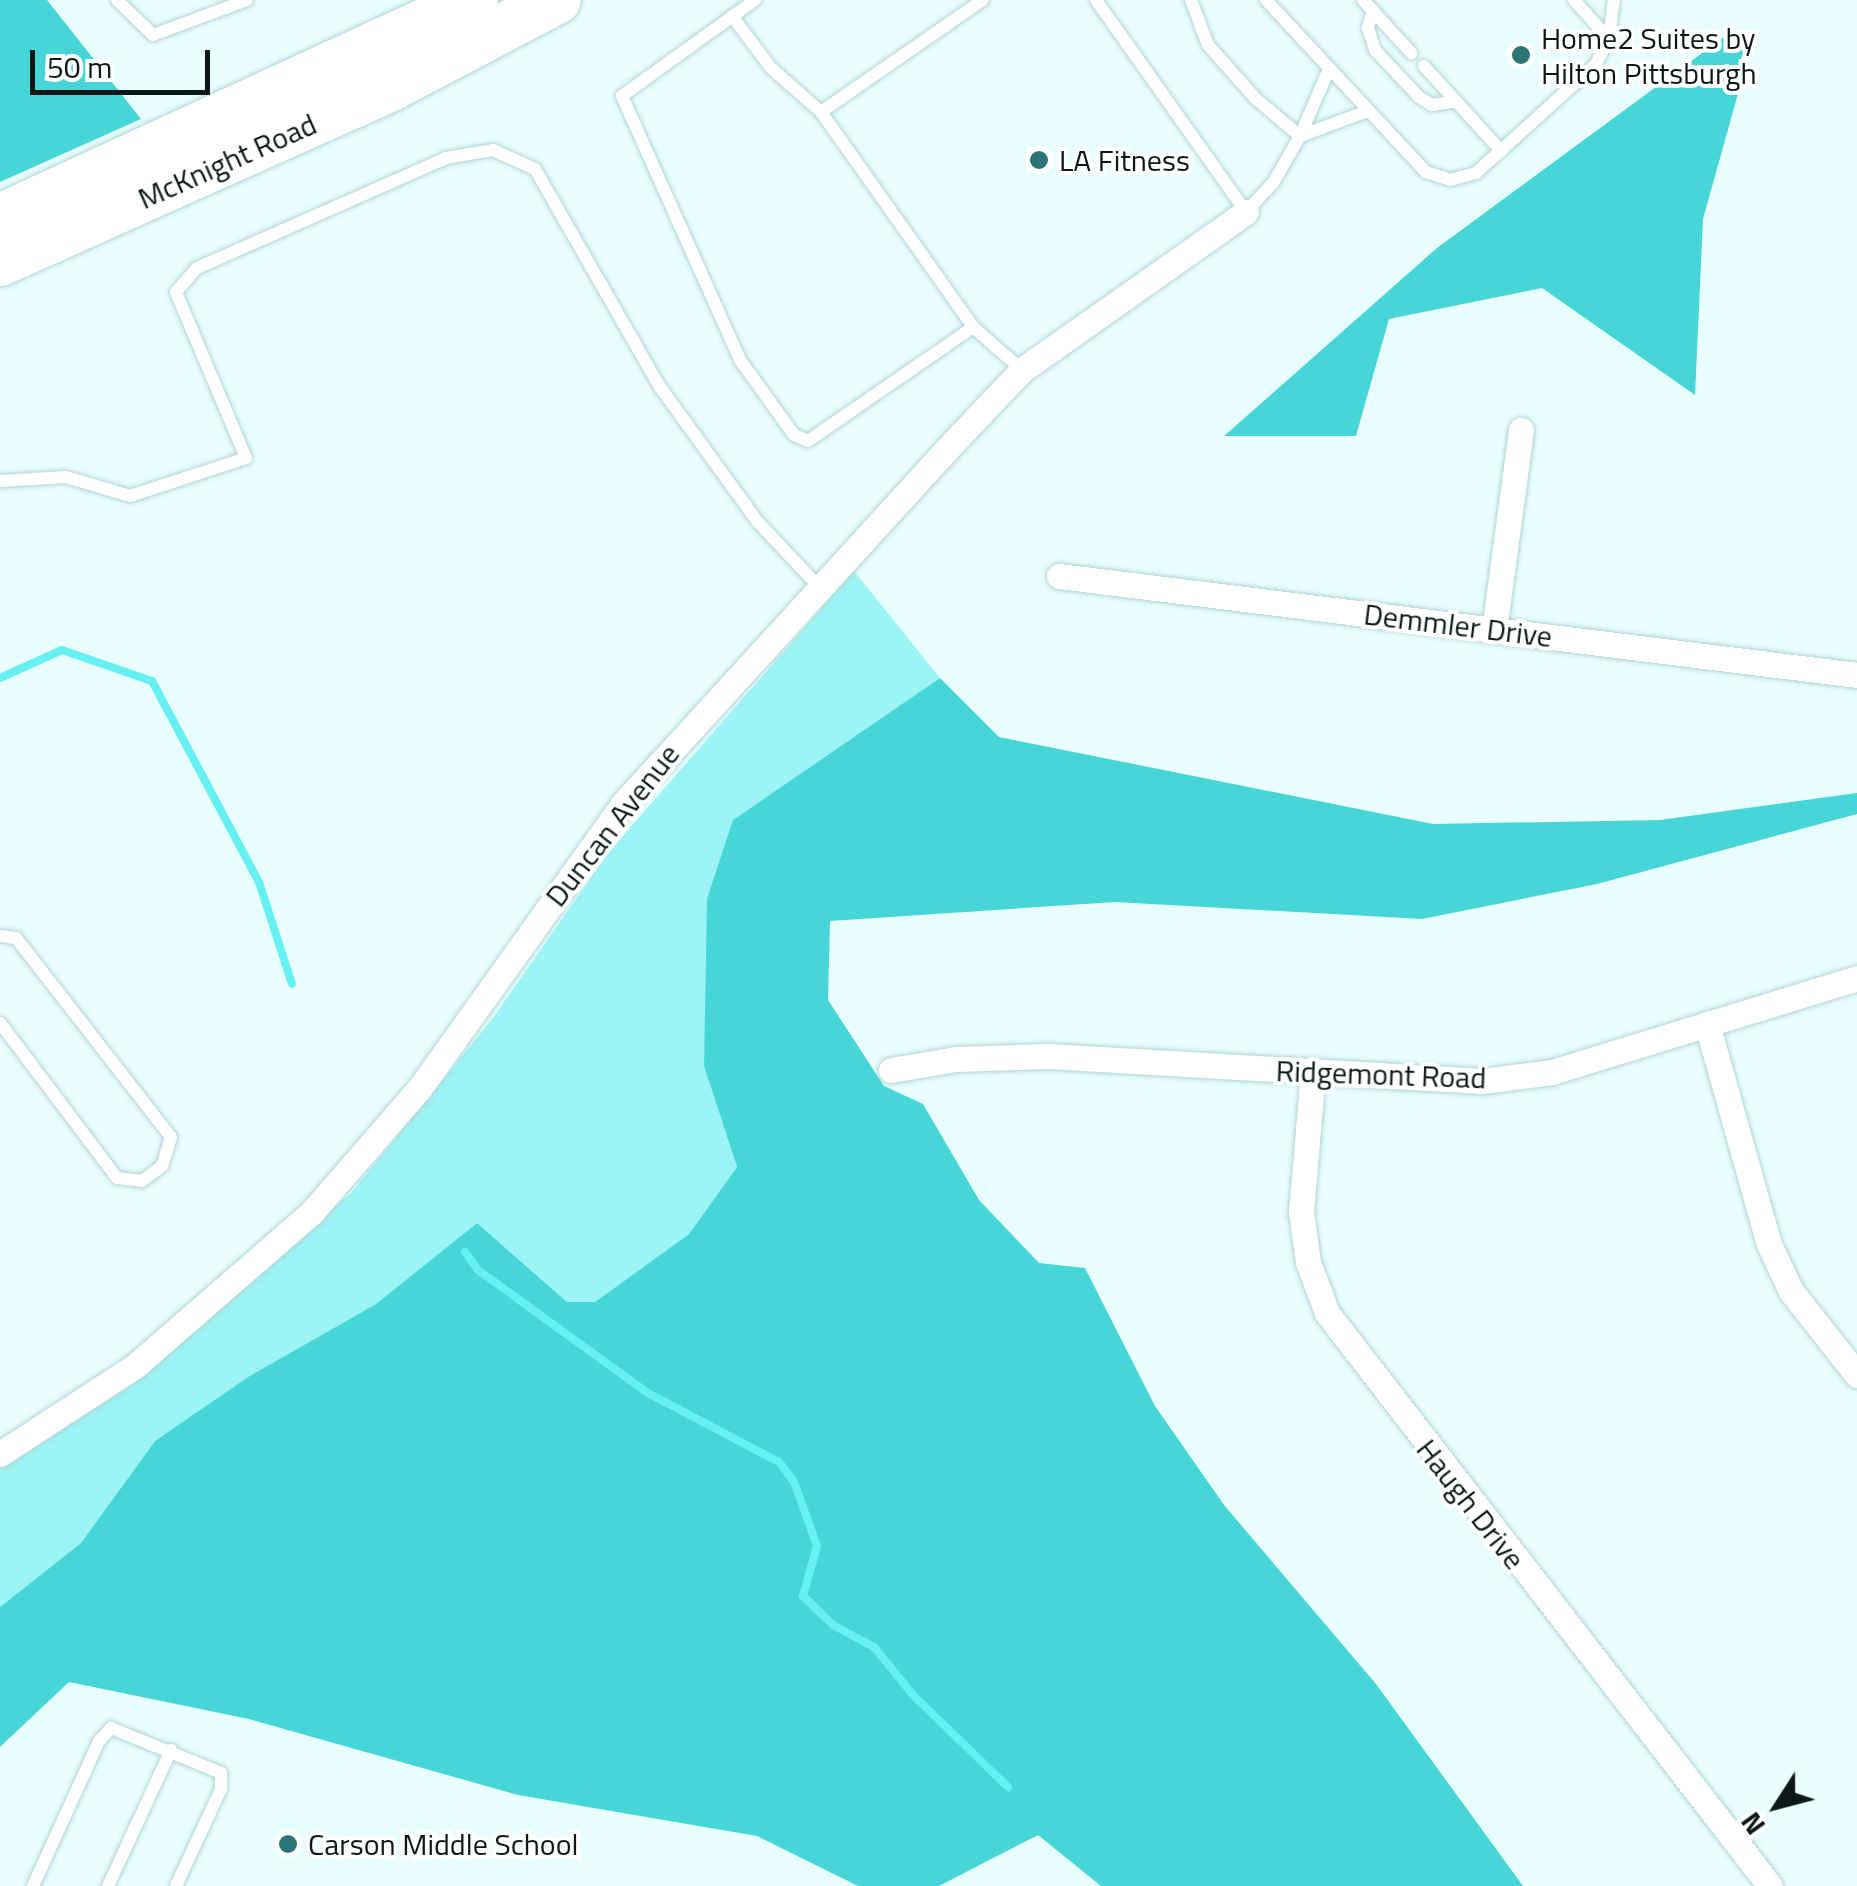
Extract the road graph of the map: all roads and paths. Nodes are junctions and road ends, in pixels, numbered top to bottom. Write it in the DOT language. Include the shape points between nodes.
graph roads {
  1 [pos="117,0"];
  2 [pos="248,0"];
  3 [pos="474,0"];
  4 [pos="558,0"];
  5 [pos="755,0"];
  6 [pos="982,0"];
  7 [pos="1096,0"];
  8 [pos="1191,0"];
  9 [pos="1266,0"];
  10 [pos="1574,0"];
  11 [pos="1614,0"];
  12 [pos="1368,5"];
  13 [pos="732,16"];
  14 [pos="1610,38"];
  15 [pos="1412,53"];
  16 [pos="1424,66"];
  17 [pos="1330,69"];
  18 [pos="1456,101"];
  19 [pos="1368,111"];
  20 [pos="821,112"];
  21 [pos="1300,136"];
  22 [pos="1501,150"];
  23 [pos="1246,212"];
  24 [pos="0,218"];
  25 [pos="0,262"];
  26 [pos="973,327"];
  27 [pos="1022,370"];
  28 [pos="1521,430"];
  29 [pos="0,481"];
  30 [pos="1059,576"];
  31 [pos="820,587"];
  32 [pos="1494,630"];
  33 [pos="1857,675"];
  34 [pos="0,936"];
  35 [pos="1857,978"];
  36 [pos="0,1022"];
  37 [pos="1708,1024"];
  38 [pos="891,1070"];
  39 [pos="1313,1072"];
  40 [pos="1857,1375"];
  41 [pos="0,1454"];
  42 [pos="171,1750"];
  43 [pos="32,1886"];
  44 [pos="108,1886"];
  45 [pos="176,1886"];
  46 [pos="1770,1886"];
  1 -- 2 [label="lane" via="153,35"];
  3 -- 24 [label="highway, McKnight Road"];
  4 -- 25 [label="highway, McKnight Road" via="333,114"];
  5 -- 13 [label="lane"];
  6 -- 20 [label="lane"];
  7 -- 23 [label="lane"];
  8 -- 21 [label="lane" via="1208,45"];
  9 -- 17 [label="lane"];
  10 -- 14 [label="lane"];
  11 -- 14 [label="lane"];
  12 -- 15 [label="lane"];
  12 -- 18 [label="lane" via="1370,39 1386,62 1432,105"];
  13 -- 20 [label="lane" via="770,68"];
  13 -- 26 [label="lane" via="631,86 622,106 732,346 794,435 817,439"];
  14 -- 22 [label="lane" via="1596,64"];
  16 -- 18 [label="lane"];
  17 -- 19 [label="lane"];
  17 -- 21 [label="lane"];
  18 -- 22 [label="lane"];
  19 -- 21 [label="lane"];
  19 -- 22 [label="lane" via="1426,172 1450,180 1476,174"];
  20 -- 26 [label="lane"];
  21 -- 23 [label="lane" via="1273,183"];
  23 -- 27 [label="street, Duncan Avenue"];
  26 -- 27 [label="lane"];
  27 -- 31 [label="street, Duncan Avenue"];
  28 -- 32 [label="street"];
  29 -- 31 [label="lane" via="66,478 130,496 246,458 176,292 215,260 446,158 493,150 535,169 660,388 757,521"];
  30 -- 32 [label="street, Demmler Drive"];
  31 -- 41 [label="street, Duncan Avenue" via="622,805 430,1074 312,1212 135,1366"];
  32 -- 33 [label="street, Demmler Drive"];
  34 -- 36 [label="lane" via="16,938 171,1137 162,1166 142,1181 117,1178"];
  35 -- 37 [label="street, Ridgemont Road"];
  37 -- 39 [label="street, Ridgemont Road" via="1519,1077 1445,1082"];
  37 -- 40 [label="street" via="1770,1244 1791,1291"];
  38 -- 39 [label="street, Ridgemont Road" via="956,1059 1048,1056"];
  39 -- 46 [label="street, Haugh Drive" via="1302,1211 1308,1262 1327,1313"];
  42 -- 43 [label="lane" via="111,1728 98,1741"];
  42 -- 44 [label="lane"];
  42 -- 45 [label="lane" via="221,1774 221,1789"];
}
